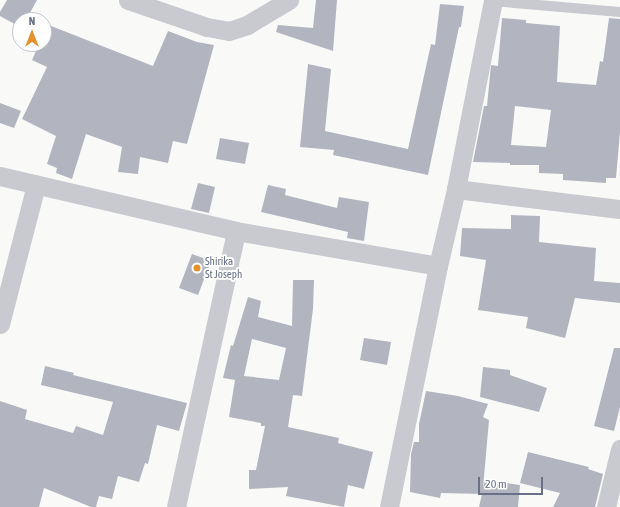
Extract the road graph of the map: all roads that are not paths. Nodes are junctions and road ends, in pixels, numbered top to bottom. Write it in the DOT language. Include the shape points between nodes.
graph roads {
  1 [pos="128,0"];
  2 [pos="289,0"];
  3 [pos="492,0"];
  4 [pos="620,12"];
  5 [pos="0,176"];
  6 [pos="36,185"];
  7 [pos="456,189"];
  8 [pos="620,209"];
  9 [pos="236,230"];
  10 [pos="438,266"];
  11 [pos="0,324"];
  12 [pos="620,449"];
  13 [pos="176,507"];
  14 [pos="390,507"];
  15 [pos="606,507"];
  1 -- 2 [label="street" via="206,27 229,31 247,25"];
  3 -- 4 [label="lane"];
  3 -- 7 [label="street"];
  5 -- 6 [label="street"];
  6 -- 9 [label="street"];
  6 -- 11 [label="street"];
  7 -- 8 [label="street"];
  7 -- 10 [label="street"];
  9 -- 10 [label="street"];
  9 -- 13 [label="street"];
  10 -- 14 [label="street"];
  12 -- 15 [label="street"];
}
